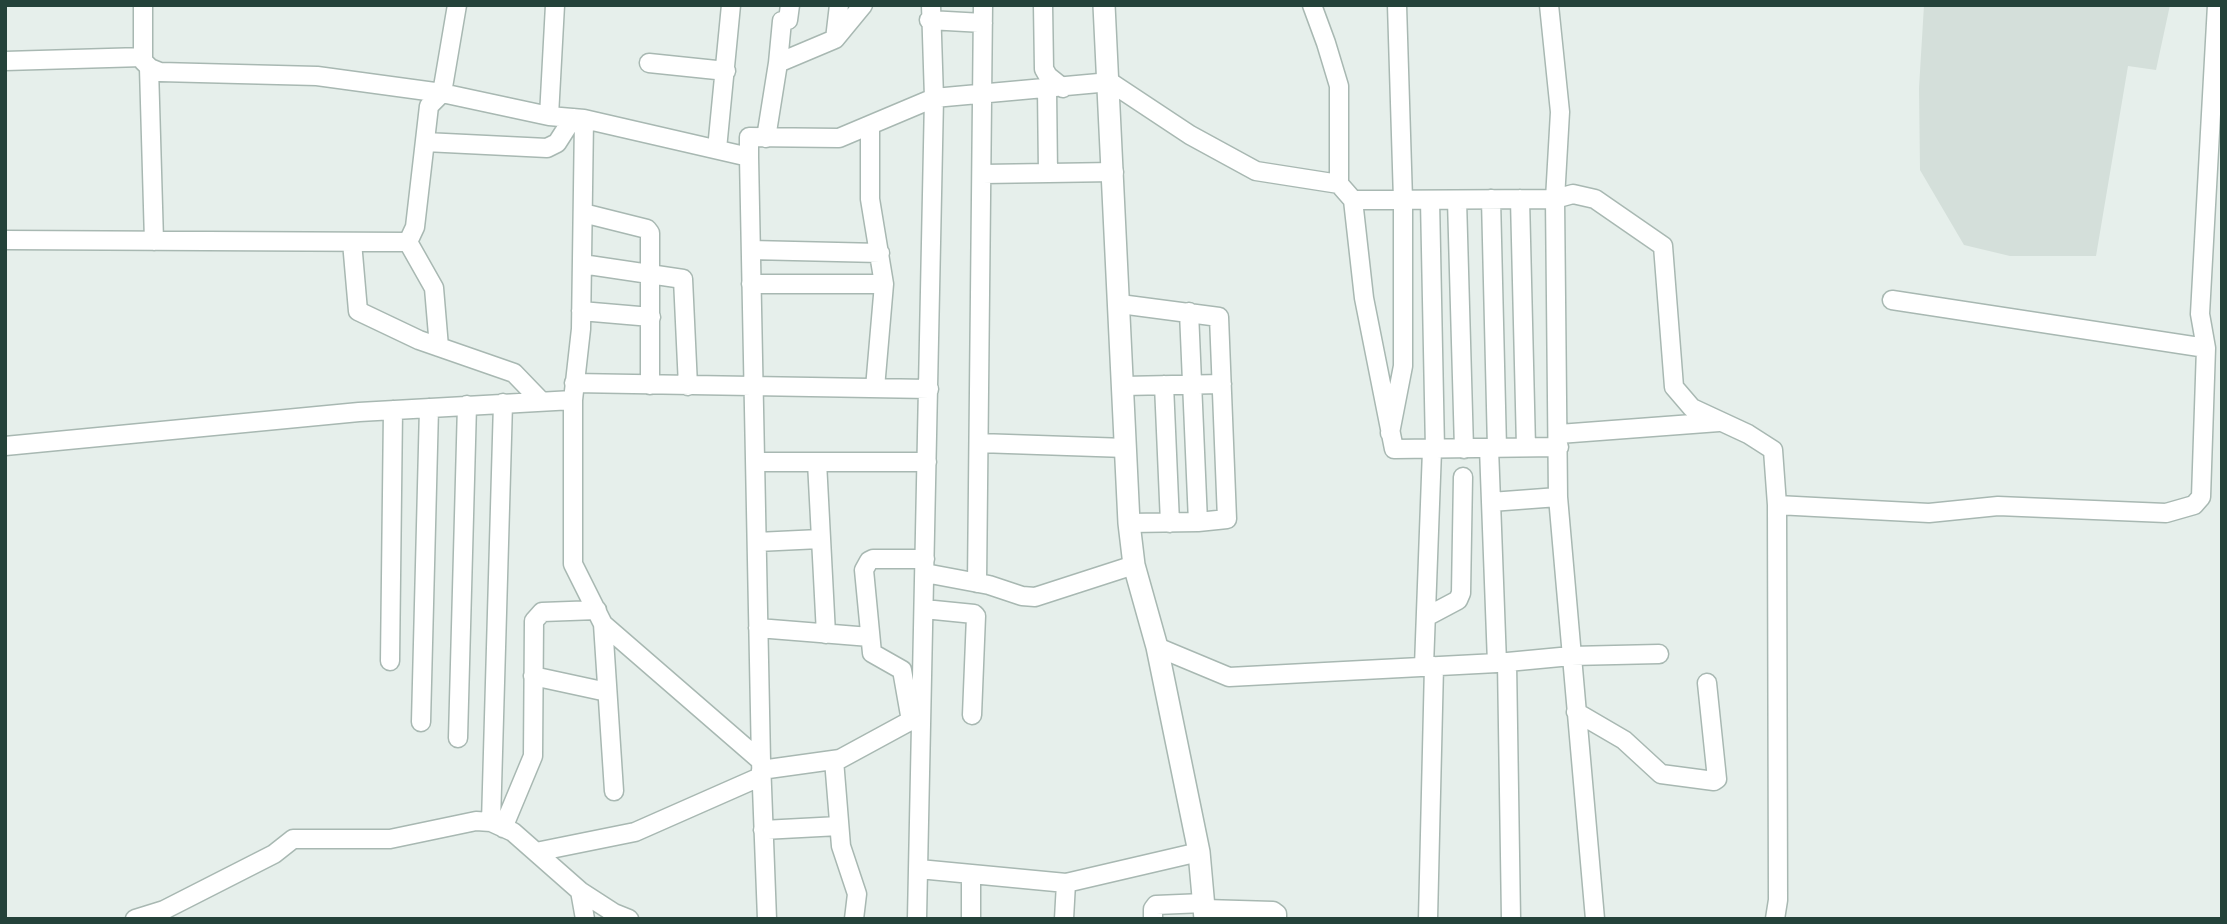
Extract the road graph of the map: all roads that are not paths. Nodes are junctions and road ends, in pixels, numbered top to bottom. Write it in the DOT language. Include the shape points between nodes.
graph roads {
  1 [pos="143,5"];
  2 [pos="457,5"];
  3 [pos="555,5"];
  4 [pos="731,5"];
  5 [pos="790,5"];
  6 [pos="839,5"];
  7 [pos="863,5"];
  8 [pos="1042,5"];
  9 [pos="1104,5"];
  10 [pos="1312,5"];
  11 [pos="1397,5"];
  12 [pos="1549,5"];
  13 [pos="2217,5"];
  14 [pos="930,13"];
  15 [pos="983,14"];
  16 [pos="835,39"];
  17 [pos="5,61"];
  18 [pos="146,62"];
  19 [pos="649,62"];
  20 [pos="778,63"];
  21 [pos="726,71"];
  22 [pos="1110,82"];
  23 [pos="1055,88"];
  24 [pos="442,93"];
  25 [pos="983,93"];
  26 [pos="934,98"];
  27 [pos="549,116"];
  28 [pos="579,118"];
  29 [pos="870,125"];
  30 [pos="766,138"];
  31 [pos="425,142"];
  32 [pos="717,149"];
  33 [pos="749,157"];
  34 [pos="2215,168"];
  35 [pos="1114,172"];
  36 [pos="1048,173"];
  37 [pos="982,174"];
  38 [pos="1339,184"];
  39 [pos="1520,199"];
  40 [pos="1555,199"];
  41 [pos="1353,200"];
  42 [pos="1403,200"];
  43 [pos="1430,200"];
  44 [pos="1457,200"];
  45 [pos="1491,200"];
  46 [pos="583,213"];
  47 [pos="5,240"];
  48 [pos="154,241"];
  49 [pos="352,242"];
  50 [pos="408,242"];
  51 [pos="751,250"];
  52 [pos="880,253"];
  53 [pos="582,264"];
  54 [pos="651,274"];
  55 [pos="751,284"];
  56 [pos="884,284"];
  57 [pos="1460,287"];
  58 [pos="1432,288"];
  59 [pos="1892,300"];
  60 [pos="1120,304"];
  61 [pos="581,311"];
  62 [pos="1188,313"];
  63 [pos="651,317"];
  64 [pos="439,347"];
  65 [pos="2206,348"];
  66 [pos="1222,384"];
  67 [pos="650,385"];
  68 [pos="753,385"];
  69 [pos="1164,385"];
  70 [pos="1192,385"];
  71 [pos="688,386"];
  72 [pos="1123,386"];
  73 [pos="875,388"];
  74 [pos="929,389"];
  75 [pos="574,391"];
  76 [pos="541,401"];
  77 [pos="503,403"];
  78 [pos="467,405"];
  79 [pos="429,408"];
  80 [pos="393,410"];
  81 [pos="1722,422"];
  82 [pos="1391,433"];
  83 [pos="1559,441"];
  84 [pos="979,443"];
  85 [pos="5,446"];
  86 [pos="1526,447"];
  87 [pos="1126,448"];
  88 [pos="1493,448"];
  89 [pos="1434,449"];
  90 [pos="1464,449"];
  91 [pos="755,461"];
  92 [pos="817,462"];
  93 [pos="927,462"];
  94 [pos="1463,477"];
  95 [pos="1558,497"];
  96 [pos="1491,502"];
  97 [pos="1777,505"];
  98 [pos="1129,523"];
  99 [pos="1170,523"];
  100 [pos="1198,523"];
  101 [pos="820,538"];
  102 [pos="757,542"];
  103 [pos="1134,565"];
  104 [pos="925,566"];
  105 [pos="977,583"];
  106 [pos="924,609"];
  107 [pos="600,617"];
  108 [pos="1426,617"];
  109 [pos="758,628"];
  110 [pos="826,634"];
  111 [pos="870,637"];
  112 [pos="1157,646"];
  113 [pos="1659,654"];
  114 [pos="1571,656"];
  115 [pos="390,661"];
  116 [pos="1502,663"];
  117 [pos="1429,666"];
  118 [pos="533,676"];
  119 [pos="1707,683"];
  120 [pos="607,692"];
  121 [pos="1576,712"];
  122 [pos="972,715"];
  123 [pos="917,718"];
  124 [pos="421,722"];
  125 [pos="458,738"];
  126 [pos="834,760"];
  127 [pos="761,769"];
  128 [pos="614,791"];
  129 [pos="497,825"];
  130 [pos="839,826"];
  131 [pos="764,830"];
  132 [pos="536,852"];
  133 [pos="1199,852"];
  134 [pos="919,869"];
  135 [pos="971,874"];
  136 [pos="1066,883"];
  137 [pos="580,891"];
  138 [pos="1204,910"];
  139 [pos="135,919"];
  140 [pos="585,919"];
  141 [pos="629,919"];
  142 [pos="767,919"];
  143 [pos="854,919"];
  144 [pos="917,919"];
  145 [pos="971,919"];
  146 [pos="1064,919"];
  147 [pos="1153,919"];
  148 [pos="1277,919"];
  149 [pos="1428,919"];
  150 [pos="1511,919"];
  151 [pos="1595,919"];
  152 [pos="1775,919"];
  1 -- 18 [label="street"];
  2 -- 24 [label="street"];
  3 -- 27 [label="street"];
  4 -- 21 [label="street"];
  5 -- 20 [label="street" via="788,20 782,20"];
  6 -- 16 [label="street"];
  7 -- 16 [label="street"];
  8 -- 23 [label="street" via="1044,69"];
  9 -- 22 [label="street"];
  10 -- 38 [label="street" via="1339,86"];
  11 -- 42 [label="street"];
  12 -- 40 [label="street" via="1560,112"];
  13 -- 34 [label="street"];
  14 -- 15 [label="street"];
  14 -- 26 [label="street"];
  15 -- 25 [label="street"];
  16 -- 20 [label="street"];
  17 -- 18 [label="street"];
  18 -- 24 [label="street" via="160,72 317,76"];
  18 -- 48 [label="street"];
  19 -- 21 [label="street"];
  20 -- 30 [label="street"];
  21 -- 32 [label="street"];
  22 -- 23 [label="street"];
  22 -- 35 [label="street"];
  22 -- 38 [label="street" via="1190,135 1256,171"];
  23 -- 25 [label="street"];
  23 -- 36 [label="street"];
  24 -- 27 [label="street"];
  24 -- 31 [label="street" via="429,106"];
  25 -- 26 [label="street"];
  25 -- 37 [label="street"];
  26 -- 29 [label="street"];
  26 -- 74 [label="street"];
  27 -- 28 [label="street"];
  28 -- 31 [label="street" via="547,148"];
  28 -- 32 [label="street"];
  28 -- 46 [label="street"];
  29 -- 30 [label="street" via="839,138"];
  29 -- 52 [label="street" via="870,199"];
  30 -- 33 [label="street" via="749,137"];
  31 -- 50 [label="street" via="415,227"];
  32 -- 33 [label="street"];
  33 -- 51 [label="street"];
  34 -- 65 [label="street" via="2200,314"];
  35 -- 36 [label="street"];
  35 -- 60 [label="street"];
  36 -- 37 [label="street"];
  37 -- 84 [label="street"];
  38 -- 41 [label="street"];
  39 -- 40 [label="street"];
  39 -- 45 [label="street"];
  39 -- 86 [label="street"];
  40 -- 81 [label="street" via="1573,194 1595,199 1663,246 1674,387 1692,408"];
  40 -- 83 [label="street"];
  41 -- 42 [label="street"];
  41 -- 82 [label="street" via="1364,298"];
  42 -- 43 [label="street"];
  42 -- 82 [label="street" via="1403,366"];
  43 -- 44 [label="street"];
  43 -- 58 [label="street"];
  44 -- 45 [label="street"];
  44 -- 57 [label="street"];
  45 -- 88 [label="street"];
  46 -- 53 [label="street"];
  46 -- 54 [label="street" via="649,231"];
  47 -- 48 [label="street"];
  48 -- 49 [label="street"];
  49 -- 50 [label="street"];
  49 -- 64 [label="street" via="358,311"];
  50 -- 64 [label="street" via="434,288"];
  51 -- 52 [label="street"];
  51 -- 55 [label="street"];
  52 -- 56 [label="street"];
  53 -- 54 [label="street"];
  53 -- 61 [label="street"];
  54 -- 63 [label="street"];
  54 -- 71 [label="street" via="684,280"];
  55 -- 56 [label="street"];
  55 -- 68 [label="street"];
  56 -- 73 [label="street"];
  57 -- 58 [label="street"];
  57 -- 90 [label="street"];
  58 -- 89 [label="street"];
  59 -- 65 [label="street"];
  60 -- 62 [label="street"];
  60 -- 72 [label="street"];
  61 -- 63 [label="street"];
  61 -- 75 [label="street"];
  62 -- 66 [label="street" via="1219,317"];
  62 -- 70 [label="street"];
  63 -- 67 [label="street"];
  64 -- 76 [label="street" via="513,373"];
  65 -- 97 [label="street" via="2201,497 2182,510 1998,506 1929,513"];
  66 -- 70 [label="street"];
  66 -- 100 [label="street" via="1227,519"];
  67 -- 71 [label="street"];
  67 -- 75 [label="street"];
  68 -- 71 [label="street"];
  68 -- 73 [label="street"];
  68 -- 91 [label="street"];
  69 -- 70 [label="street"];
  69 -- 72 [label="street"];
  69 -- 99 [label="street"];
  70 -- 100 [label="street"];
  72 -- 87 [label="street"];
  73 -- 74 [label="street"];
  74 -- 93 [label="street"];
  75 -- 76 [label="street"];
  75 -- 107 [label="street" via="573,564"];
  76 -- 77 [label="street"];
  77 -- 78 [label="street"];
  77 -- 129 [label="street"];
  78 -- 79 [label="street"];
  78 -- 125 [label="street"];
  79 -- 80 [label="street"];
  79 -- 124 [label="street"];
  80 -- 85 [label="street"];
  80 -- 115 [label="street"];
  81 -- 83 [label="street"];
  81 -- 97 [label="street" via="1773,450"];
  82 -- 89 [label="street" via="1396,450"];
  83 -- 86 [label="street"];
  83 -- 95 [label="street"];
  84 -- 87 [label="street"];
  84 -- 105 [label="street"];
  86 -- 88 [label="street"];
  87 -- 98 [label="street"];
  88 -- 90 [label="street"];
  88 -- 96 [label="street"];
  89 -- 90 [label="street"];
  89 -- 108 [label="street"];
  91 -- 92 [label="street"];
  91 -- 102 [label="street"];
  92 -- 93 [label="street"];
  92 -- 101 [label="street"];
  93 -- 104 [label="street"];
  94 -- 108 [label="street" via="1461,593 1458,600"];
  95 -- 96 [label="street"];
  95 -- 114 [label="street"];
  96 -- 116 [label="street"];
  97 -- 152 [label="street"];
  98 -- 99 [label="street"];
  98 -- 103 [label="street"];
  99 -- 100 [label="street"];
  101 -- 102 [label="street"];
  101 -- 110 [label="street"];
  102 -- 109 [label="street"];
  103 -- 105 [label="street" via="1035,597"];
  103 -- 112 [label="street"];
  104 -- 105 [label="street"];
  104 -- 106 [label="street"];
  104 -- 111 [label="street" via="873,559 865,565"];
  106 -- 122 [label="street" via="976,616"];
  106 -- 123 [label="street"];
  107 -- 118 [label="street" via="542,612 536,617"];
  107 -- 120 [label="street"];
  107 -- 127 [label="street"];
  108 -- 117 [label="street"];
  109 -- 110 [label="street"];
  109 -- 127 [label="street"];
  110 -- 111 [label="street"];
  111 -- 123 [label="street" via="873,655 902,670"];
  112 -- 117 [label="street" via="1229,677"];
  112 -- 133 [label="street"];
  113 -- 114 [label="street"];
  114 -- 116 [label="street"];
  114 -- 121 [label="street"];
  116 -- 117 [label="street"];
  116 -- 150 [label="street"];
  117 -- 149 [label="street"];
  118 -- 120 [label="street"];
  118 -- 129 [label="street" via="533,756"];
  119 -- 121 [label="street" via="1714,781 1661,774 1624,740"];
  120 -- 128 [label="street"];
  121 -- 151 [label="street"];
  123 -- 126 [label="street"];
  123 -- 134 [label="street"];
  126 -- 127 [label="street"];
  126 -- 130 [label="street"];
  127 -- 131 [label="street"];
  127 -- 132 [label="street" via="635,832"];
  129 -- 132 [label="street"];
  129 -- 139 [label="street" via="476,821 390,839 293,839 164,910"];
  130 -- 131 [label="street"];
  130 -- 143 [label="street" via="842,852 857,894"];
  131 -- 142 [label="street"];
  132 -- 137 [label="street"];
  133 -- 136 [label="street"];
  133 -- 138 [label="street"];
  134 -- 135 [label="street"];
  134 -- 144 [label="street"];
  135 -- 136 [label="street"];
  135 -- 145 [label="street"];
  136 -- 146 [label="street"];
  137 -- 140 [label="street"];
  137 -- 141 [label="street"];
  138 -- 147 [label="street" via="1156,905"];
  138 -- 148 [label="street" via="1273,911"];
}
